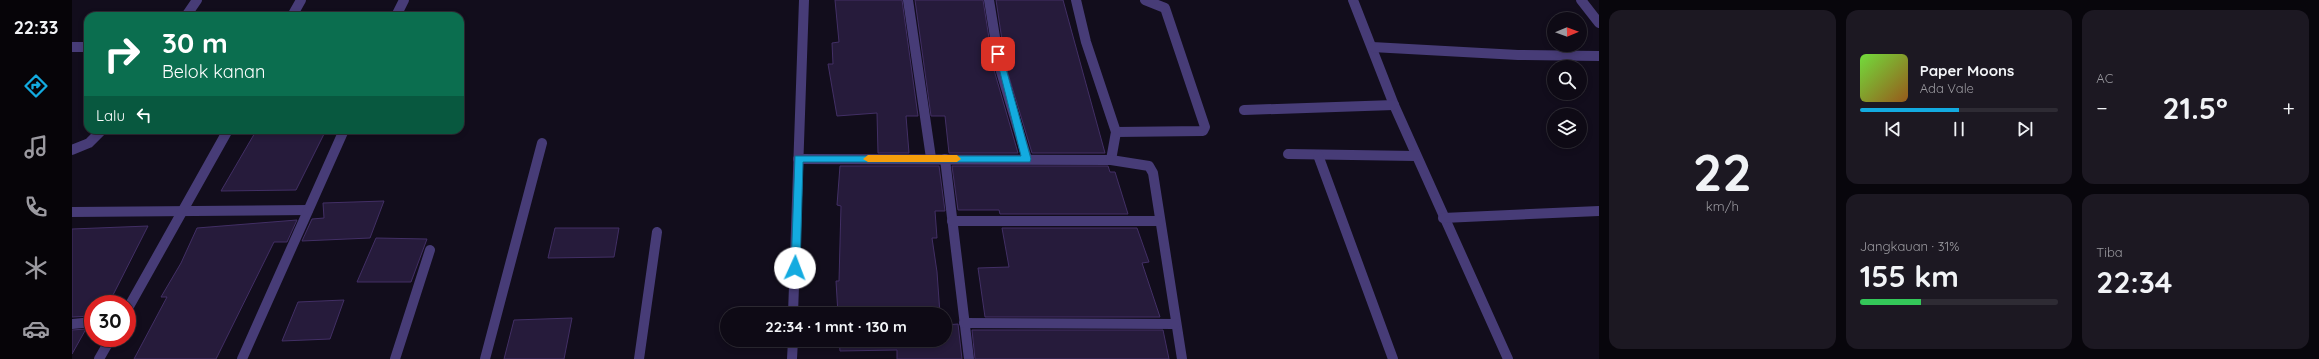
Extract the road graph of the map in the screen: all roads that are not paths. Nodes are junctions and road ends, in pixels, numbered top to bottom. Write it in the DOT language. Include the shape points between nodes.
graph roads {
  1 [pos="197,0"];
  2 [pos="301,0"];
  3 [pos="404,0"];
  4 [pos="804,0"];
  5 [pos="908,0"];
  6 [pos="989,0"];
  7 [pos="1076,0"];
  8 [pos="1145,0"];
  9 [pos="1353,0"];
  10 [pos="1581,0"];
  11 [pos="189,12"];
  12 [pos="294,12"];
  13 [pos="398,12"];
  14 [pos="1599,22"];
  15 [pos="72,47"];
  16 [pos="84,47"];
  17 [pos="1372,47"];
  18 [pos="1599,56"];
  19 [pos="1394,105"];
  20 [pos="1244,110"];
  21 [pos="1116,132"];
  22 [pos="98,134"];
  23 [pos="226,134"];
  24 [pos="342,134"];
  25 [pos="542,143"];
  26 [pos="72,150"];
  27 [pos="1288,154"];
  28 [pos="1318,154"];
  29 [pos="1416,156"];
  30 [pos="931,158"];
  31 [pos="798,159"];
  32 [pos="945,159"];
  33 [pos="1026,159"];
  34 [pos="1111,160"];
  35 [pos="308,210"];
  36 [pos="1599,211"];
  37 [pos="72,212"];
  38 [pos="181,213"];
  39 [pos="1443,218"];
  40 [pos="952,221"];
  41 [pos="1158,221"];
  42 [pos="657,232"];
  43 [pos="430,250"];
  44 [pos="135,295"];
  45 [pos="794,307"];
  46 [pos="84,323"];
  47 [pos="964,323"];
  48 [pos="72,324"];
  49 [pos="1176,324"];
  50 [pos="106,347"];
  51 [pos="793,347"];
  52 [pos="99,359"];
  53 [pos="242,359"];
  54 [pos="395,359"];
  55 [pos="485,359"];
  56 [pos="639,359"];
  57 [pos="792,359"];
  58 [pos="969,359"];
  59 [pos="1182,359"];
  60 [pos="1393,359"];
  61 [pos="1508,359"];
  1 -- 11 [label="street"];
  2 -- 12 [label="street"];
  3 -- 13 [label="street"];
  4 -- 31 [label="street"];
  5 -- 30 [label="street"];
  6 -- 33 [label="street" via="1000,68"];
  7 -- 21 [label="street" via="1086,42"];
  8 -- 21 [label="street" via="1165,8 1205,127 1203,131"];
  9 -- 17 [label="street"];
  10 -- 14 [label="street"];
  15 -- 16 [label="street"];
  17 -- 18 [label="street" via="1518,55"];
  17 -- 19 [label="street"];
  19 -- 20 [label="street"];
  19 -- 29 [label="street"];
  21 -- 34 [label="street"];
  22 -- 26 [label="street" via="91,142"];
  23 -- 38 [label="street"];
  24 -- 35 [label="street"];
  25 -- 55 [label="street"];
  27 -- 28 [label="street"];
  28 -- 29 [label="street"];
  28 -- 60 [label="street"];
  29 -- 39 [label="street"];
  30 -- 31 [label="street"];
  30 -- 32 [label="street"];
  31 -- 45 [label="street"];
  32 -- 33 [label="street"];
  32 -- 40 [label="street"];
  33 -- 34 [label="street"];
  34 -- 41 [label="street" via="1149,166 1156,190"];
  35 -- 38 [label="street"];
  35 -- 53 [label="street"];
  36 -- 39 [label="street"];
  37 -- 38 [label="street"];
  38 -- 44 [label="street"];
  39 -- 61 [label="street"];
  40 -- 41 [label="street"];
  40 -- 47 [label="street"];
  41 -- 49 [label="street"];
  42 -- 56 [label="street"];
  43 -- 54 [label="street"];
  46 -- 48 [label="street"];
  47 -- 49 [label="street"];
  47 -- 58 [label="street"];
  49 -- 59 [label="street"];
  50 -- 52 [label="street"];
  51 -- 57 [label="street"];
}
